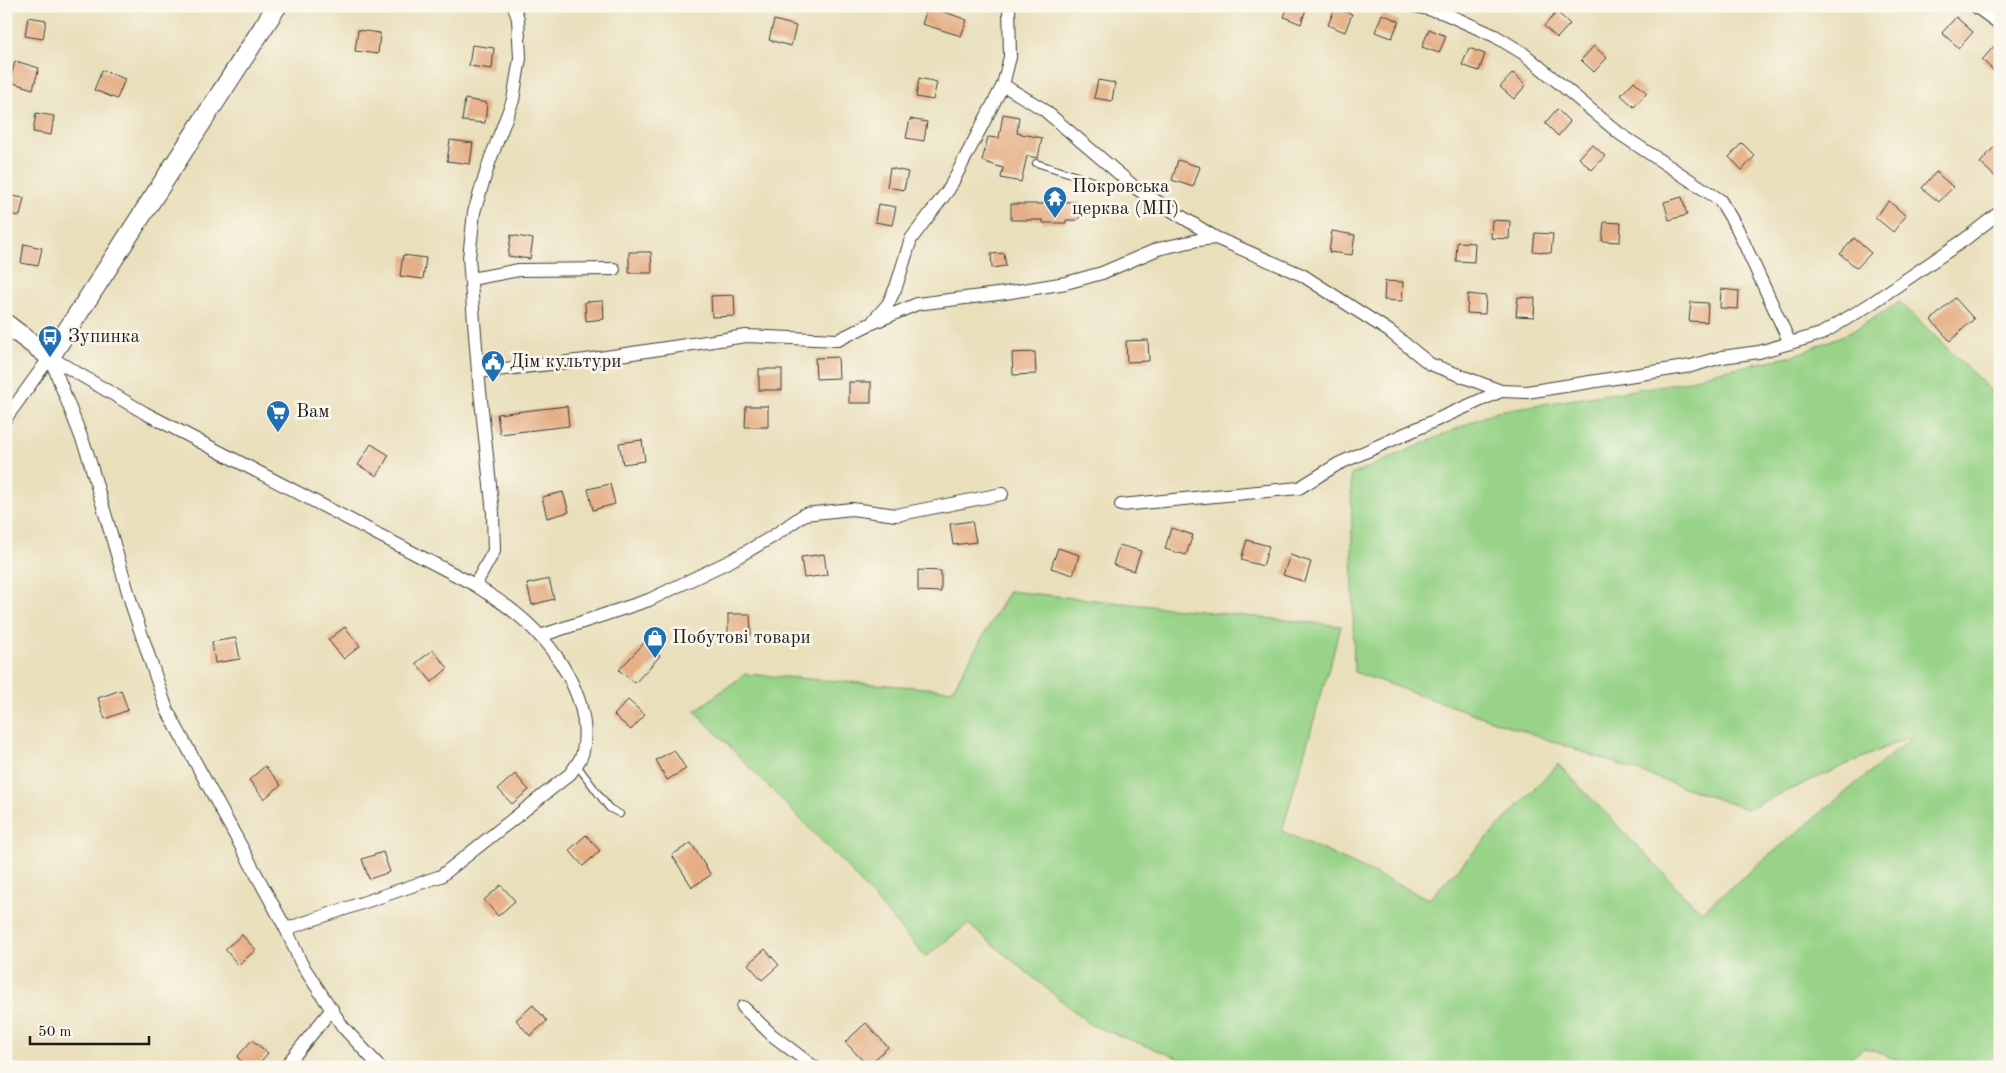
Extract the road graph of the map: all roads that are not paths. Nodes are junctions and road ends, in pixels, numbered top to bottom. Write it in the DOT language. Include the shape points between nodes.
graph roads {
  1 [pos="277,6"];
  2 [pos="514,6"];
  3 [pos="1009,6"];
  4 [pos="1415,6"];
  5 [pos="1975,6"];
  6 [pos="2000,24"];
  7 [pos="1003,85"];
  8 [pos="1036,164"];
  9 [pos="1137,189"];
  10 [pos="2000,212"];
  11 [pos="1216,238"];
  12 [pos="614,269"];
  13 [pos="471,279"];
  14 [pos="6,324"];
  15 [pos="870,324"];
  16 [pos="1790,343"];
  17 [pos="50,357"];
  18 [pos="478,372"];
  19 [pos="1501,391"];
  20 [pos="6,418"];
  21 [pos="1002,494"];
  22 [pos="1121,505"];
  23 [pos="475,585"];
  24 [pos="540,636"];
  25 [pos="576,764"];
  26 [pos="620,814"];
  27 [pos="286,929"];
  28 [pos="743,1007"];
  29 [pos="332,1010"];
  30 [pos="285,1067"];
  31 [pos="380,1067"];
  32 [pos="814,1067"];
  1 -- 17 [label="street"];
  2 -- 13 [label="street" via="520,58 513,100 474,212 469,258"];
  3 -- 7 [label="street" via="1010,57"];
  4 -- 16 [label="street" via="1444,13 1495,36 1523,53 1620,134 1720,200 1737,228"];
  5 -- 6 [label="street"];
  7 -- 9 [label="street" via="1043,109"];
  7 -- 15 [label="street" via="949,189 911,239 888,304"];
  8 -- 9 [label="lane" via="1119,189"];
  9 -- 11 [label="street"];
  10 -- 16 [label="street" via="1869,305 1821,334"];
  11 -- 15 [label="street" via="1158,249 1102,273 1066,283 917,304"];
  11 -- 19 [label="street" via="1302,276 1389,330 1430,364"];
  12 -- 13 [label="street" via="519,270"];
  13 -- 18 [label="street"];
  14 -- 17 [label="street"];
  15 -- 18 [label="street" via="838,340 746,336"];
  16 -- 19 [label="street" via="1691,366 1527,392"];
  17 -- 20 [label="street"];
  17 -- 23 [label="street" via="145,412"];
  17 -- 27 [label="street" via="87,452 133,609 167,710"];
  18 -- 23 [label="street" via="494,551"];
  19 -- 22 [label="street" via="1338,464 1299,488"];
  21 -- 24 [label="street" via="896,515 852,509 805,514 772,538 649,600"];
  23 -- 24 [label="street" via="514,611"];
  24 -- 25 [label="street" via="567,673 579,700 584,728 583,753"];
  25 -- 26 [label="lane" via="609,808"];
  25 -- 27 [label="street" via="570,774 441,876"];
  27 -- 29 [label="street" via="301,963"];
  28 -- 32 [label="street" via="772,1035"];
  29 -- 30 [label="street"];
  29 -- 31 [label="street" via="343,1027"];
}
